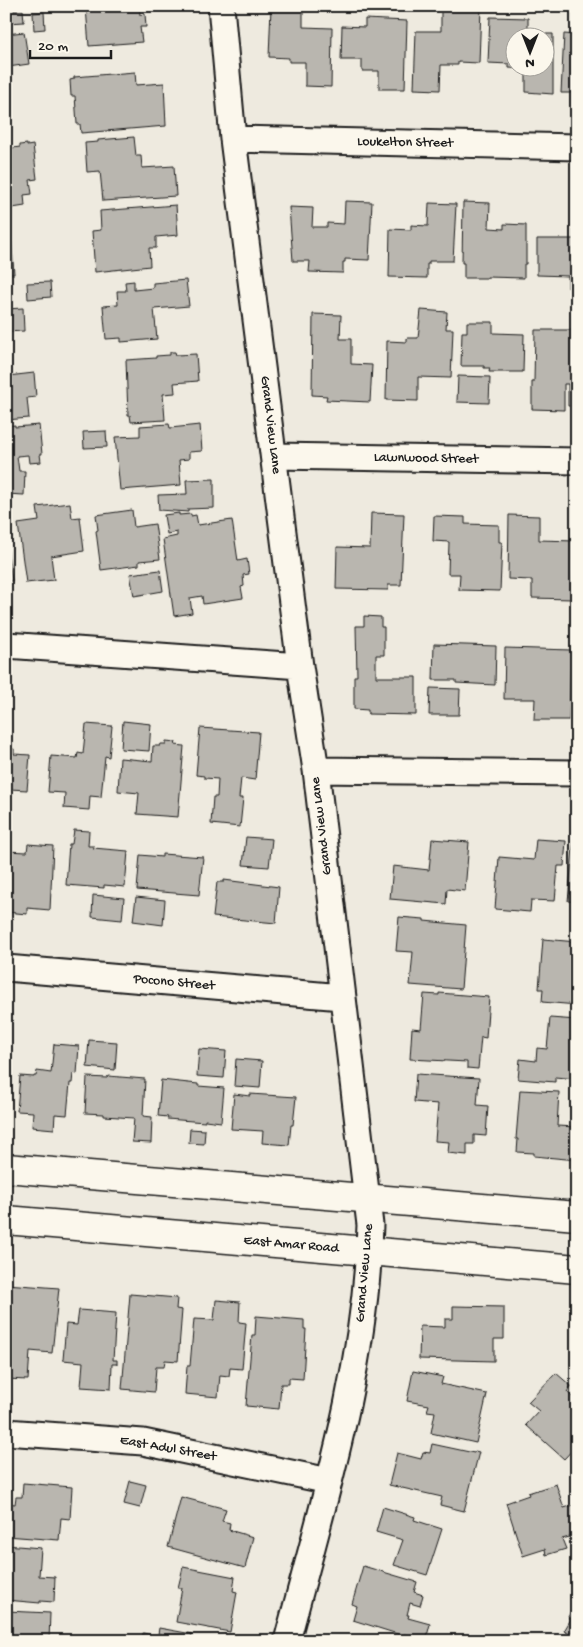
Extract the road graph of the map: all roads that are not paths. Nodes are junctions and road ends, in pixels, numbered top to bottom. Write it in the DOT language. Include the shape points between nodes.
graph roads {
  1 [pos="221,6"];
  2 [pos="233,139"];
  3 [pos="577,147"];
  4 [pos="275,456"];
  5 [pos="577,461"];
  6 [pos="6,645"];
  7 [pos="300,666"];
  8 [pos="316,770"];
  9 [pos="577,773"];
  10 [pos="6,968"];
  11 [pos="342,997"];
  12 [pos="6,1168"];
  13 [pos="368,1199"];
  14 [pos="577,1216"];
  15 [pos="6,1220"];
  16 [pos="370,1252"];
  17 [pos="577,1269"];
  18 [pos="6,1432"];
  19 [pos="329,1481"];
  20 [pos="287,1641"];
  1 -- 2 [label="street, Grand View Lane"];
  2 -- 3 [label="street, Loukelton Street"];
  2 -- 4 [label="street, Grand View Lane"];
  4 -- 5 [label="street, Lawnwood Street"];
  4 -- 7 [label="street, Grand View Lane"];
  6 -- 7 [label="street"];
  7 -- 8 [label="street, Grand View Lane"];
  8 -- 9 [label="street"];
  8 -- 11 [label="street, Grand View Lane"];
  10 -- 11 [label="street, Pocono Street"];
  11 -- 13 [label="street, Grand View Lane"];
  12 -- 13 [label="main road"];
  13 -- 14 [label="main road"];
  13 -- 16 [label="street, Grand View Lane"];
  15 -- 16 [label="main road, East Amar Road"];
  16 -- 17 [label="main road, East Amar Road"];
  16 -- 19 [label="street, Grand View Lane" via="352,1387"];
  18 -- 19 [label="street, East Adul Street" via="143,1442"];
  19 -- 20 [label="street, Grand View Lane"];
}
